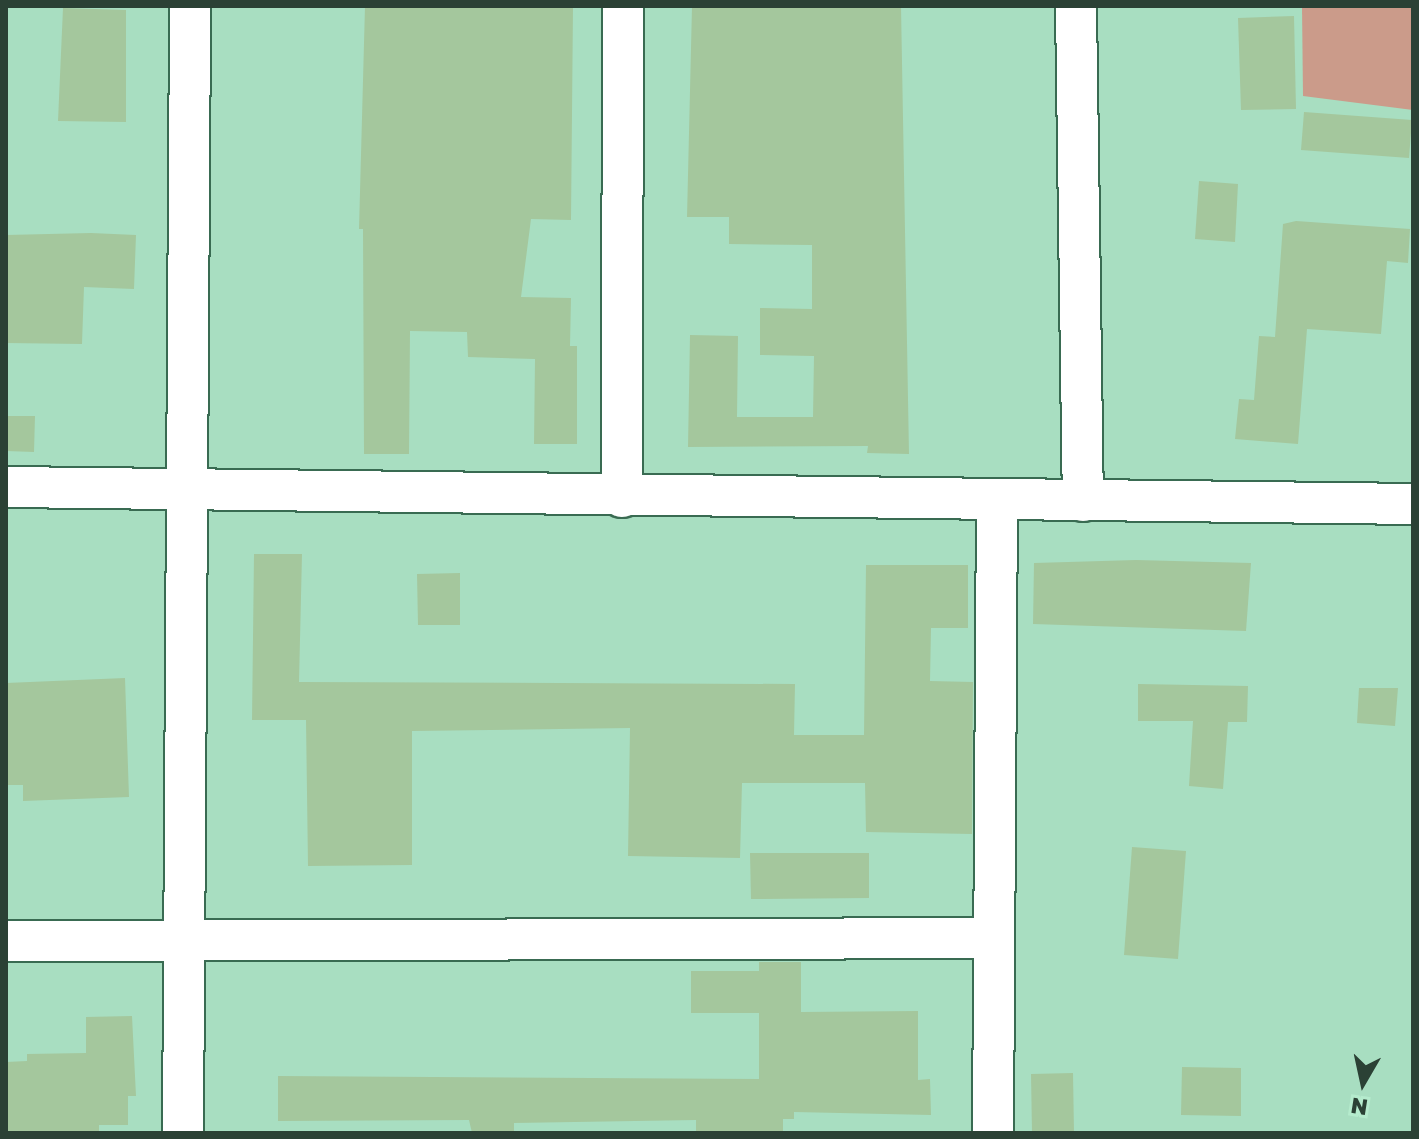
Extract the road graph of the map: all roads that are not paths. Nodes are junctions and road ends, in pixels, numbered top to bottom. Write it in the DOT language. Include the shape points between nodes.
graph roads {
  1 [pos="190,6"];
  2 [pos="623,6"];
  3 [pos="1076,6"];
  4 [pos="6,487"];
  5 [pos="187,493"];
  6 [pos="622,497"];
  7 [pos="997,499"];
  8 [pos="1083,501"];
  9 [pos="1413,504"];
  10 [pos="994,938"];
  11 [pos="6,941"];
  12 [pos="184,941"];
  13 [pos="183,1133"];
  14 [pos="993,1133"];
  1 -- 5 [label="street"];
  2 -- 6 [label="street"];
  3 -- 8 [label="street"];
  4 -- 5 [label="street"];
  5 -- 6 [label="street"];
  5 -- 12 [label="street"];
  6 -- 7 [label="street"];
  7 -- 8 [label="street"];
  7 -- 10 [label="street"];
  8 -- 9 [label="street"];
  10 -- 12 [label="street"];
  10 -- 14 [label="street"];
  11 -- 12 [label="street"];
  12 -- 13 [label="street"];
}
